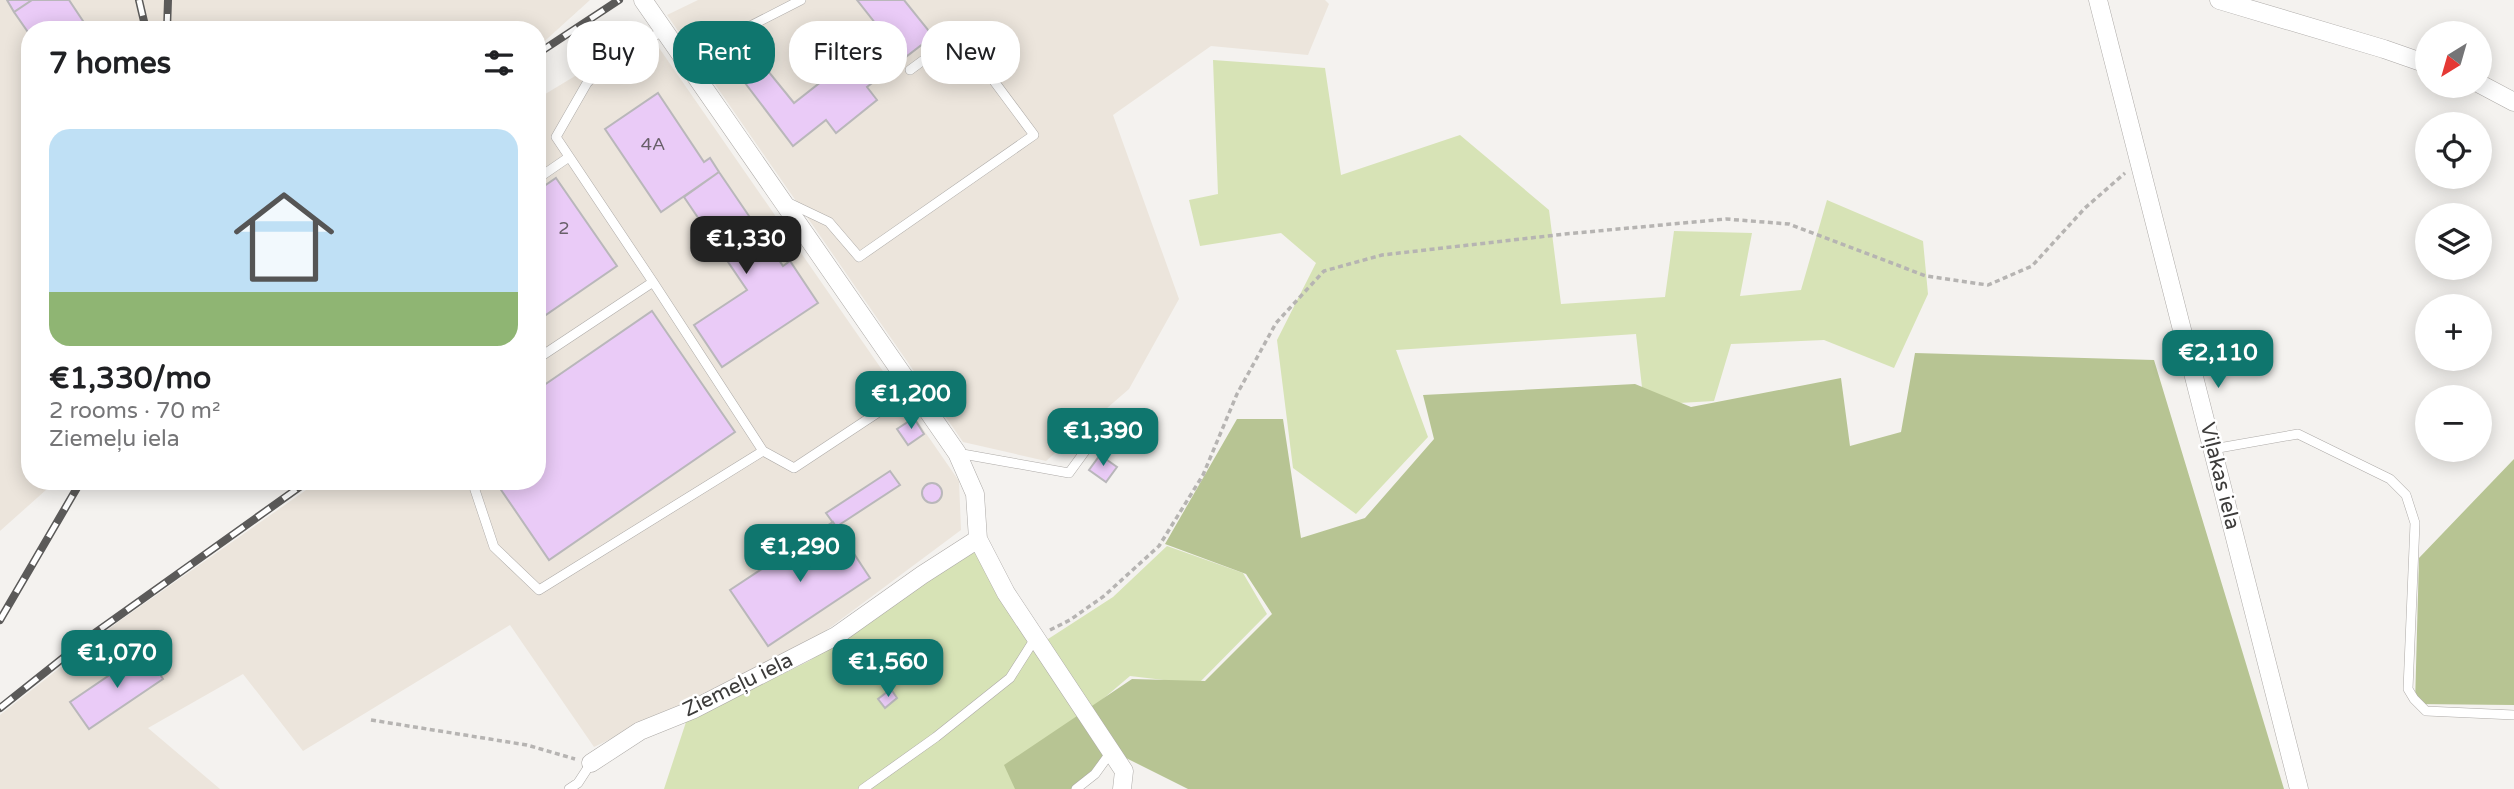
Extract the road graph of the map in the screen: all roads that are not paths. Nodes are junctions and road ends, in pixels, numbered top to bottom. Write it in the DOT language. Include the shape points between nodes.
graph roads {
  1 [pos="643,0"];
  2 [pos="801,0"];
  3 [pos="2098,0"];
  4 [pos="2219,0"];
  5 [pos="760,21"];
  6 [pos="664,30"];
  7 [pos="673,44"];
  8 [pos="2415,60"];
  9 [pos="910,70"];
  10 [pos="701,84"];
  11 [pos="2492,90"];
  12 [pos="2514,102"];
  13 [pos="569,157"];
  14 [pos="546,173"];
  15 [pos="779,198"];
  16 [pos="653,282"];
  17 [pos="546,353"];
  18 [pos="912,390"];
  19 [pos="1088,447"];
  20 [pos="2213,449"];
  21 [pos="763,451"];
  22 [pos="957,453"];
  23 [pos="475,490"];
  24 [pos="978,539"];
  25 [pos="1036,637"];
  26 [pos="2514,715"];
  27 [pos="1111,752"];
  28 [pos="590,763"];
  29 [pos="569,789"];
  30 [pos="863,789"];
  31 [pos="1076,789"];
  32 [pos="1122,789"];
  33 [pos="2299,789"];
  1 -- 6 [label="street"];
  2 -- 5 [label="lane"];
  3 -- 20 [label="street, Viļakas iela"];
  4 -- 8 [label="street"];
  6 -- 7 [label="street"];
  6 -- 13 [label="lane" via="599,70 587,83 556,137"];
  9 -- 15 [label="lane" via="959,34 1034,135 859,257 829,222"];
  10 -- 15 [label="street"];
  11 -- 12 [label="street"];
  13 -- 14 [label="lane"];
  13 -- 16 [label="lane"];
  15 -- 18 [label="street"];
  16 -- 17 [label="lane"];
  16 -- 21 [label="lane"];
  18 -- 21 [label="lane" via="794,468"];
  18 -- 22 [label="street"];
  19 -- 22 [label="lane" via="1069,473"];
  20 -- 26 [label="lane" via="2298,433 2390,479 2406,495 2415,523 2408,689 2426,711"];
  20 -- 33 [label="street, Viļakas iela"];
  21 -- 23 [label="lane" via="539,590 495,547"];
  22 -- 24 [label="street" via="975,494"];
  24 -- 25 [label="street"];
  24 -- 28 [label="street, Ziemeļu iela" via="836,636 692,710 640,731"];
  25 -- 27 [label="street"];
  25 -- 30 [label="lane" via="1010,678"];
  27 -- 31 [label="lane" via="1096,774"];
  27 -- 32 [label="street" via="1124,771"];
  28 -- 29 [label="lane"];
}
